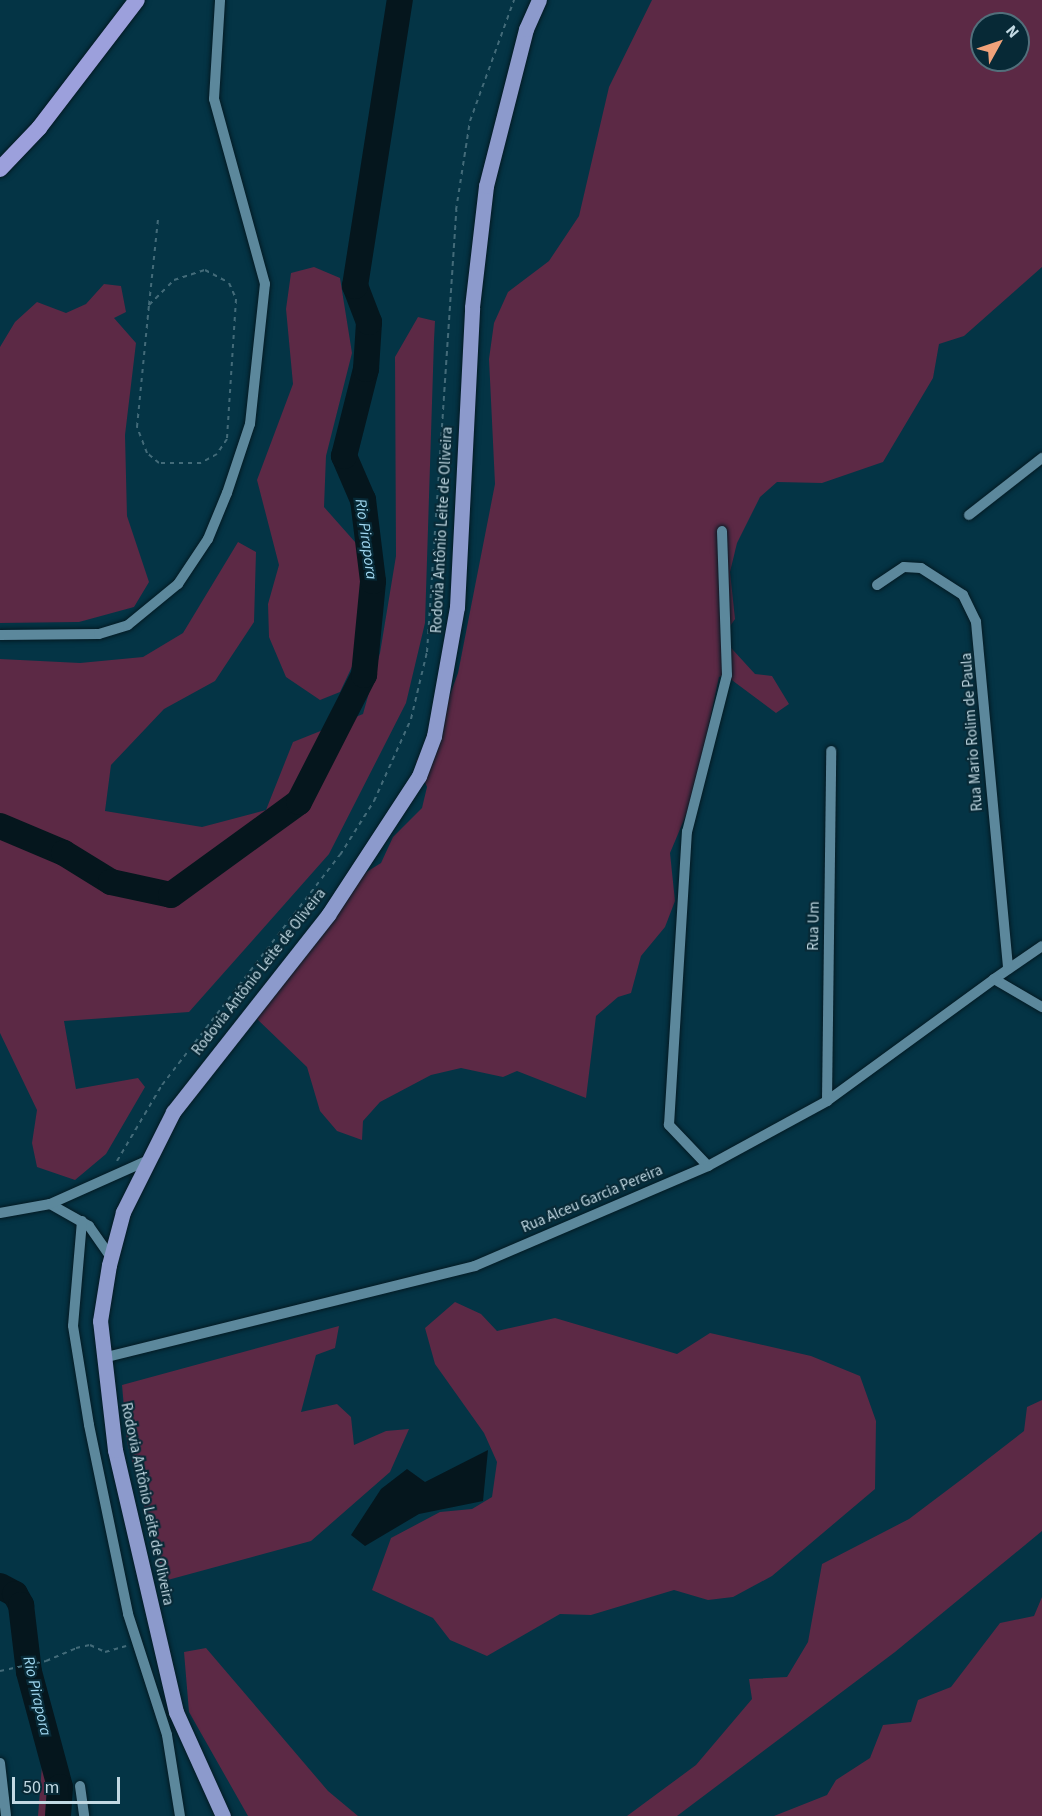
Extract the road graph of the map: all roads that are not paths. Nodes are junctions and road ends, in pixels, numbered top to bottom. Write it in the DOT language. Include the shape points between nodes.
graph roads {
  1 [pos="137,0"];
  2 [pos="220,0"];
  3 [pos="539,0"];
  4 [pos="0,169"];
  5 [pos="1042,458"];
  6 [pos="969,515"];
  7 [pos="722,531"];
  8 [pos="877,585"];
  9 [pos="0,635"];
  10 [pos="831,751"];
  11 [pos="1042,946"];
  12 [pos="1008,969"];
  13 [pos="994,979"];
  14 [pos="1042,1007"];
  15 [pos="827,1101"];
  16 [pos="144,1162"];
  17 [pos="708,1166"];
  18 [pos="50,1204"];
  19 [pos="0,1213"];
  20 [pos="82,1221"];
  21 [pos="111,1257"];
  22 [pos="103,1358"];
  23 [pos="0,1763"];
  24 [pos="80,1786"];
  25 [pos="6,1816"];
  26 [pos="84,1816"];
  27 [pos="180,1816"];
  28 [pos="223,1816"];
  1 -- 4 [label="highway" via="39,128"];
  2 -- 9 [label="street" via="214,99 265,284 250,424 228,493 208,539 178,584 128,625 99,634"];
  3 -- 16 [label="main road, Rodovia Antônio Leite de Oliveira" via="526,28 486,186 472,307 457,607 434,736 419,776 328,915 173,1112"];
  5 -- 6 [label="street"];
  7 -- 17 [label="street" via="727,675 687,832 669,1125"];
  8 -- 12 [label="street, Rua Mario Rolim de Paula" via="904,567 921,568 963,595 976,622"];
  10 -- 15 [label="street, Rua Um"];
  11 -- 12 [label="street, Rua Alceu Garcia Pereira"];
  12 -- 13 [label="street, Rua Alceu Garcia Pereira"];
  13 -- 14 [label="street"];
  13 -- 15 [label="street, Rua Alceu Garcia Pereira"];
  15 -- 17 [label="street, Rua Alceu Garcia Pereira"];
  16 -- 18 [label="street"];
  16 -- 21 [label="main road, Rodovia Antônio Leite de Oliveira"];
  17 -- 22 [label="street, Rua Alceu Garcia Pereira" via="475,1266"];
  18 -- 19 [label="street"];
  18 -- 20 [label="street"];
  20 -- 21 [label="street"];
  20 -- 27 [label="street" via="74,1326 88,1425 137,1642 167,1735"];
  21 -- 22 [label="main road, Rodovia Antônio Leite de Oliveira" via="100,1321"];
  22 -- 28 [label="main road, Rodovia Antônio Leite de Oliveira" via="115,1450 176,1712"];
  23 -- 25 [label="street"];
  24 -- 26 [label="street"];
}
